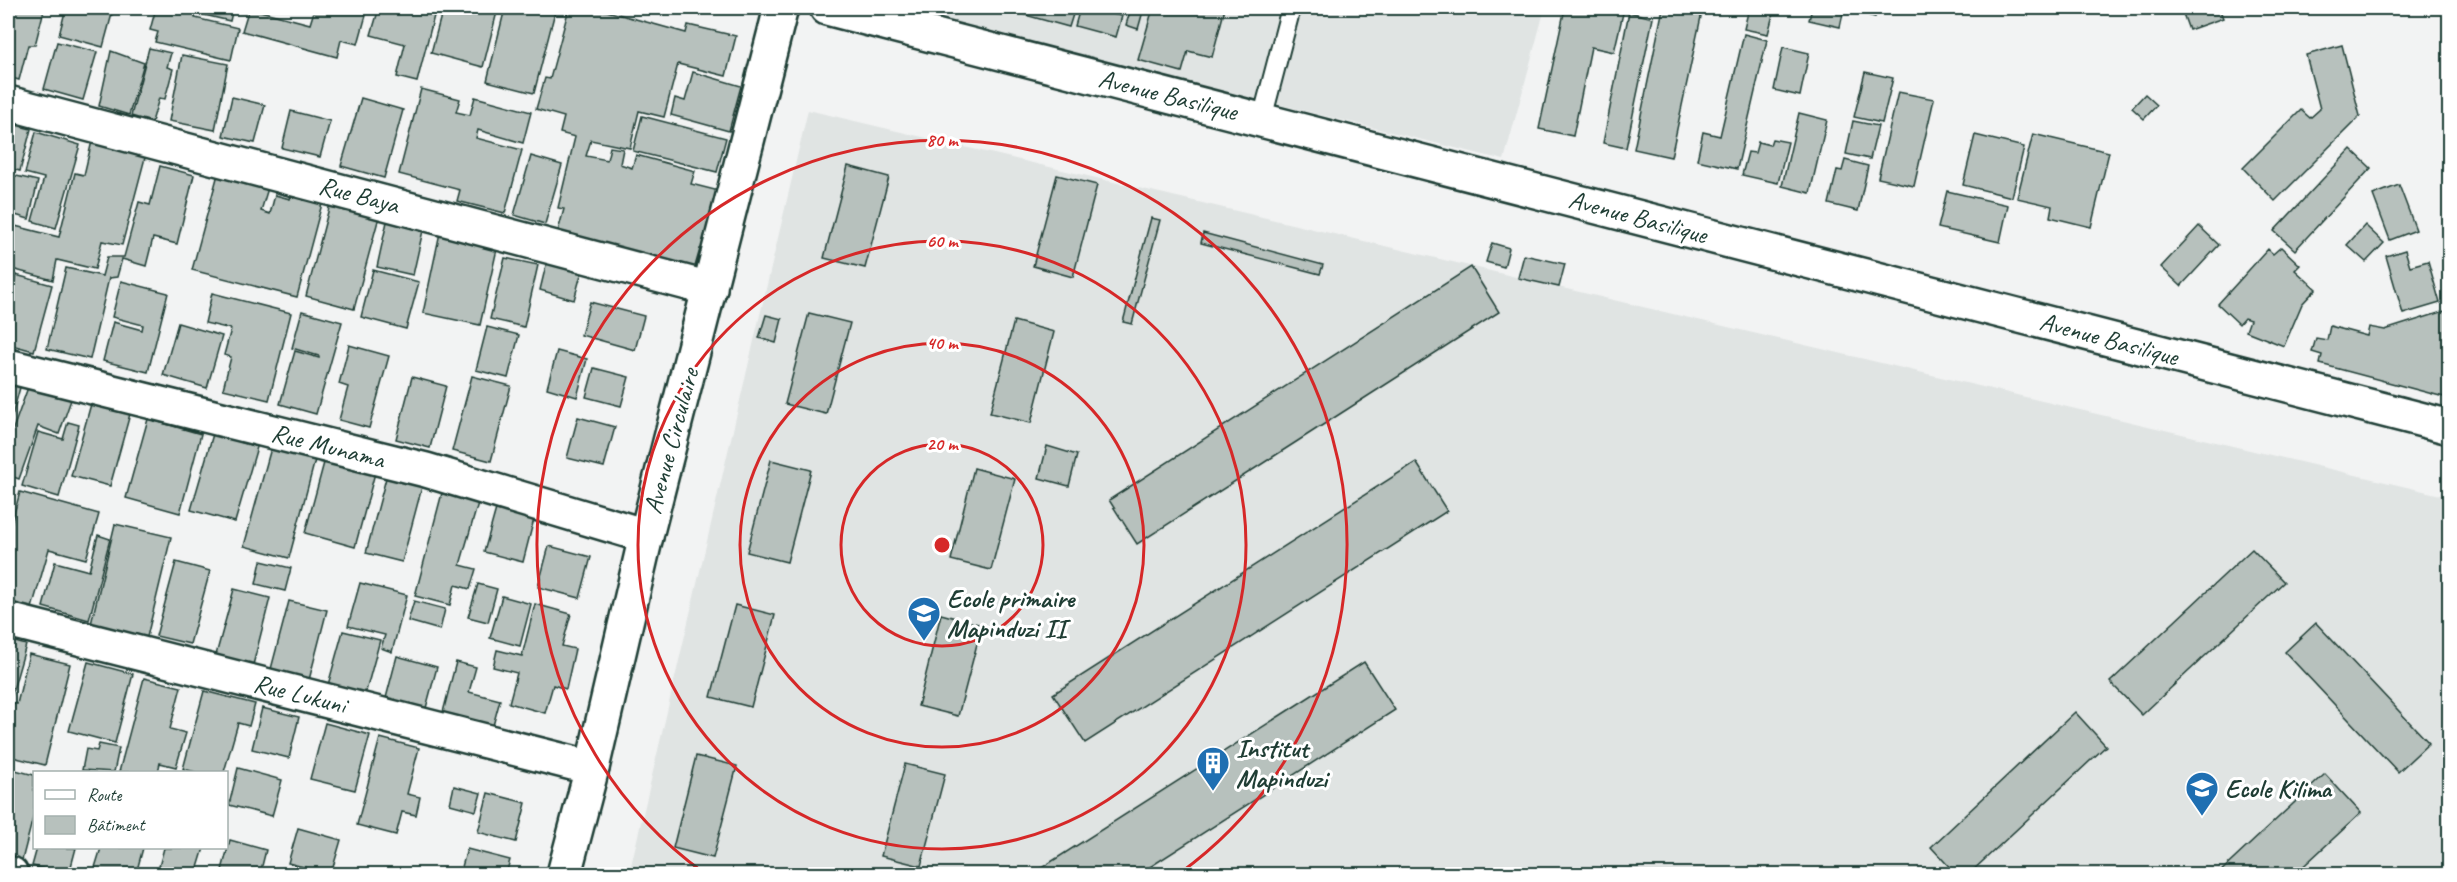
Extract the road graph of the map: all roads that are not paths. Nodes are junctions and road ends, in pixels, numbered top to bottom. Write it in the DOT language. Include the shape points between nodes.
graph roads {
  1 [pos="781,8"];
  2 [pos="827,8"];
  3 [pos="1291,8"];
  4 [pos="8,103"];
  5 [pos="1262,119"];
  6 [pos="710,290"];
  7 [pos="8,366"];
  8 [pos="2450,427"];
  9 [pos="646,536"];
  10 [pos="8,620"];
  11 [pos="592,768"];
  12 [pos="564,874"];
  1 -- 6 [label="street, Avenue Circulaire"];
  2 -- 5 [label="street, Avenue Basilique"];
  3 -- 5 [label="lane"];
  4 -- 6 [label="street, Rue Baya"];
  5 -- 8 [label="street, Avenue Basilique"];
  6 -- 9 [label="street, Avenue Circulaire"];
  7 -- 9 [label="street, Rue Munama" via="426,470"];
  9 -- 11 [label="street, Avenue Circulaire"];
  10 -- 11 [label="street, Rue Lukuni"];
  11 -- 12 [label="street, Avenue Circulaire"];
}
